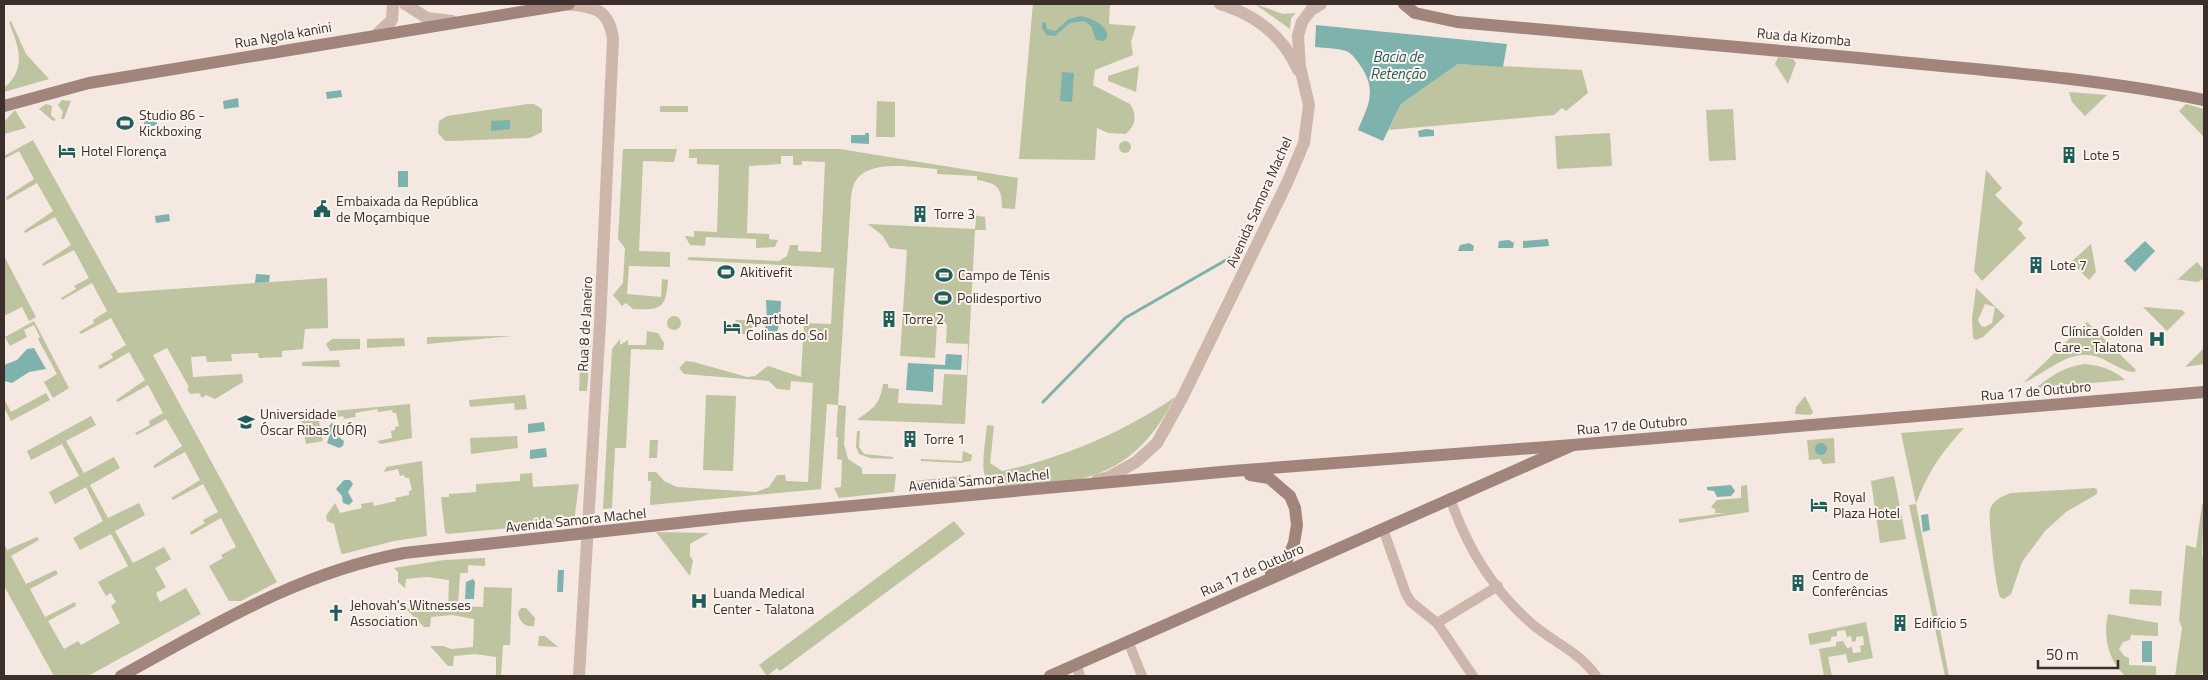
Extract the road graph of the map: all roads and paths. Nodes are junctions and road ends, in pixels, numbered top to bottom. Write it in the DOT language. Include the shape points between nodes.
graph roads {
  1 [pos="393,4"];
  2 [pos="404,4"];
  3 [pos="568,4"];
  4 [pos="1220,4"];
  5 [pos="1321,4"];
  6 [pos="1404,4"];
  7 [pos="462,22"];
  8 [pos="376,35"];
  9 [pos="1305,89"];
  10 [pos="2204,100"];
  11 [pos="4,106"];
  12 [pos="2204,392"];
  13 [pos="1573,445"];
  14 [pos="1232,471"];
  15 [pos="1060,488"];
  16 [pos="1450,498"];
  17 [pos="1383,528"];
  18 [pos="589,534"];
  19 [pos="1262,582"];
  20 [pos="1498,586"];
  21 [pos="1437,623"];
  22 [pos="1128,641"];
  23 [pos="1078,670"];
  24 [pos="121,676"];
  25 [pos="579,676"];
  26 [pos="1050,676"];
  27 [pos="1058,676"];
  28 [pos="1142,676"];
  29 [pos="1473,676"];
  30 [pos="1596,676"];
  1 -- 8 [label="street" via="392,20"];
  2 -- 7 [label="street" via="426,18"];
  3 -- 7 [label="main road, Rua Ngola kanini"];
  3 -- 18 [label="street, Rua 8 de Janeiro" via="591,8 606,15 613,40"];
  4 -- 9 [label="street" via="1254,18 1271,30 1294,62"];
  5 -- 9 [label="street, Avenida Samora Machel" via="1311,10 1302,22 1298,36"];
  6 -- 10 [label="main road, Rua da Kizomba" via="1415,13 1457,22 2053,76"];
  7 -- 8 [label="main road, Rua Ngola kanini"];
  8 -- 11 [label="main road, Rua Ngola kanini" via="89,83"];
  9 -- 15 [label="street, Avenida Samora Machel" via="1309,105 1304,143 1183,396 1157,443 1136,462 1110,477"];
  12 -- 13 [label="main road, Rua 17 de Outubro"];
  13 -- 14 [label="main road, Avenida Samora Machel"];
  13 -- 16 [label="main road, Rua 17 de Outubro"];
  14 -- 15 [label="main road, Avenida Samora Machel"];
  14 -- 19 [label="main road" via="1269,478 1290,496 1295,508 1297,525 1287,560"];
  15 -- 18 [label="main road, Avenida Samora Machel" via="742,516"];
  16 -- 17 [label="main road, Rua 17 de Outubro"];
  16 -- 20 [label="street" via="1468,543"];
  17 -- 19 [label="main road, Rua 17 de Outubro"];
  17 -- 21 [label="street" via="1406,594"];
  18 -- 24 [label="main road, Avenida Samora Machel" via="438,548 350,565 282,590"];
  18 -- 25 [label="street, Rua 8 de Janeiro"];
  19 -- 22 [label="main road, Rua 17 de Outubro"];
  20 -- 21 [label="street"];
  20 -- 30 [label="street" via="1532,624 1589,666"];
  21 -- 29 [label="street"];
  22 -- 23 [label="main road, Rua 17 de Outubro"];
  22 -- 28 [label="street"];
  23 -- 26 [label="main road, Rua 17 de Outubro"];
  23 -- 27 [label="street"];
}
